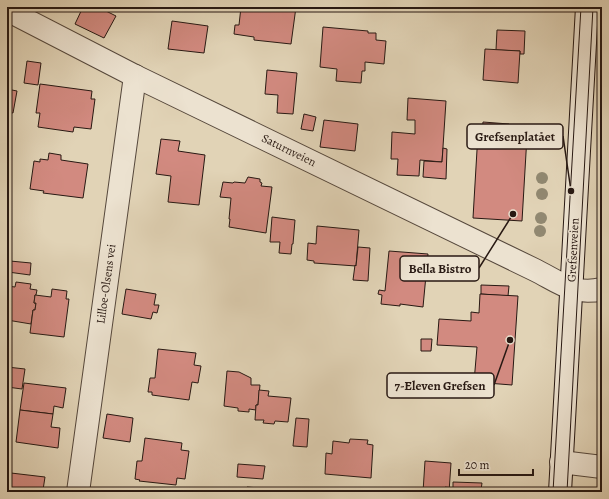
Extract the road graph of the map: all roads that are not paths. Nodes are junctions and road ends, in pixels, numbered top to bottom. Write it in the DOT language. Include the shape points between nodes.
graph roads {
  1 [pos="587,7"];
  2 [pos="7,10"];
  3 [pos="135,76"];
  4 [pos="572,289"];
  5 [pos="602,289"];
  6 [pos="561,462"];
  7 [pos="602,466"];
  8 [pos="78,492"];
  9 [pos="560,492"];
  1 -- 4 [label="street, Grefsenveien"];
  2 -- 3 [label="street, Saturnveien"];
  3 -- 4 [label="street, Saturnveien"];
  3 -- 8 [label="street, Lilloe-Olsens vei"];
  4 -- 5 [label="street"];
  4 -- 6 [label="street, Grefsenveien"];
  6 -- 7 [label="street"];
  6 -- 9 [label="street, Grefsenveien"];
}
